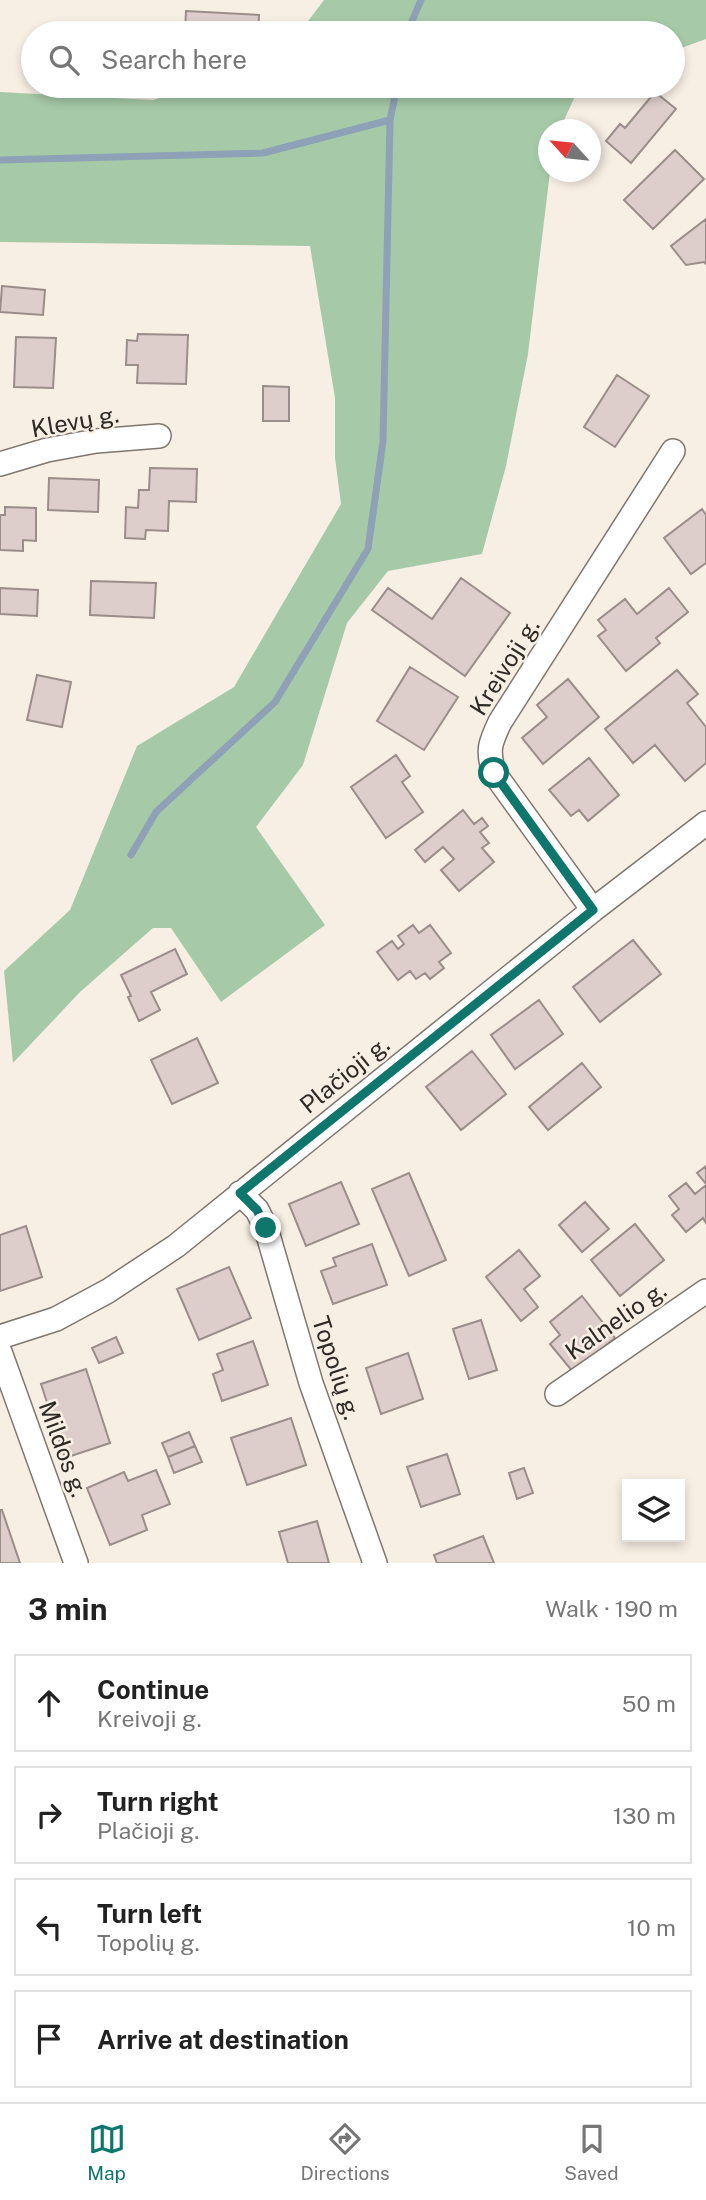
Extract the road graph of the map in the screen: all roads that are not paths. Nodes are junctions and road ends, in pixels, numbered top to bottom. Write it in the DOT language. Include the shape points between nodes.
graph roads {
  1 [pos="159,436"];
  2 [pos="673,451"];
  3 [pos="0,464"];
  4 [pos="706,823"];
  5 [pos="593,910"];
  6 [pos="240,1193"];
  7 [pos="706,1291"];
  8 [pos="0,1338"];
  9 [pos="0,1352"];
  10 [pos="557,1394"];
  11 [pos="76,1563"];
  12 [pos="375,1563"];
  1 -- 3 [label="street, Klevų g." via="96,441"];
  2 -- 5 [label="street, Kreivoji g." via="491,742 494,773"];
  4 -- 5 [label="street, Plačioji g."];
  5 -- 6 [label="street, Plačioji g."];
  6 -- 8 [label="street, Plačioji g." via="176,1246 107,1291 56,1319"];
  6 -- 12 [label="street, Topolių g." via="257,1210 266,1228 311,1383"];
  7 -- 10 [label="street, Kalnelio g."];
  9 -- 11 [label="street, Mildos g."];
}
